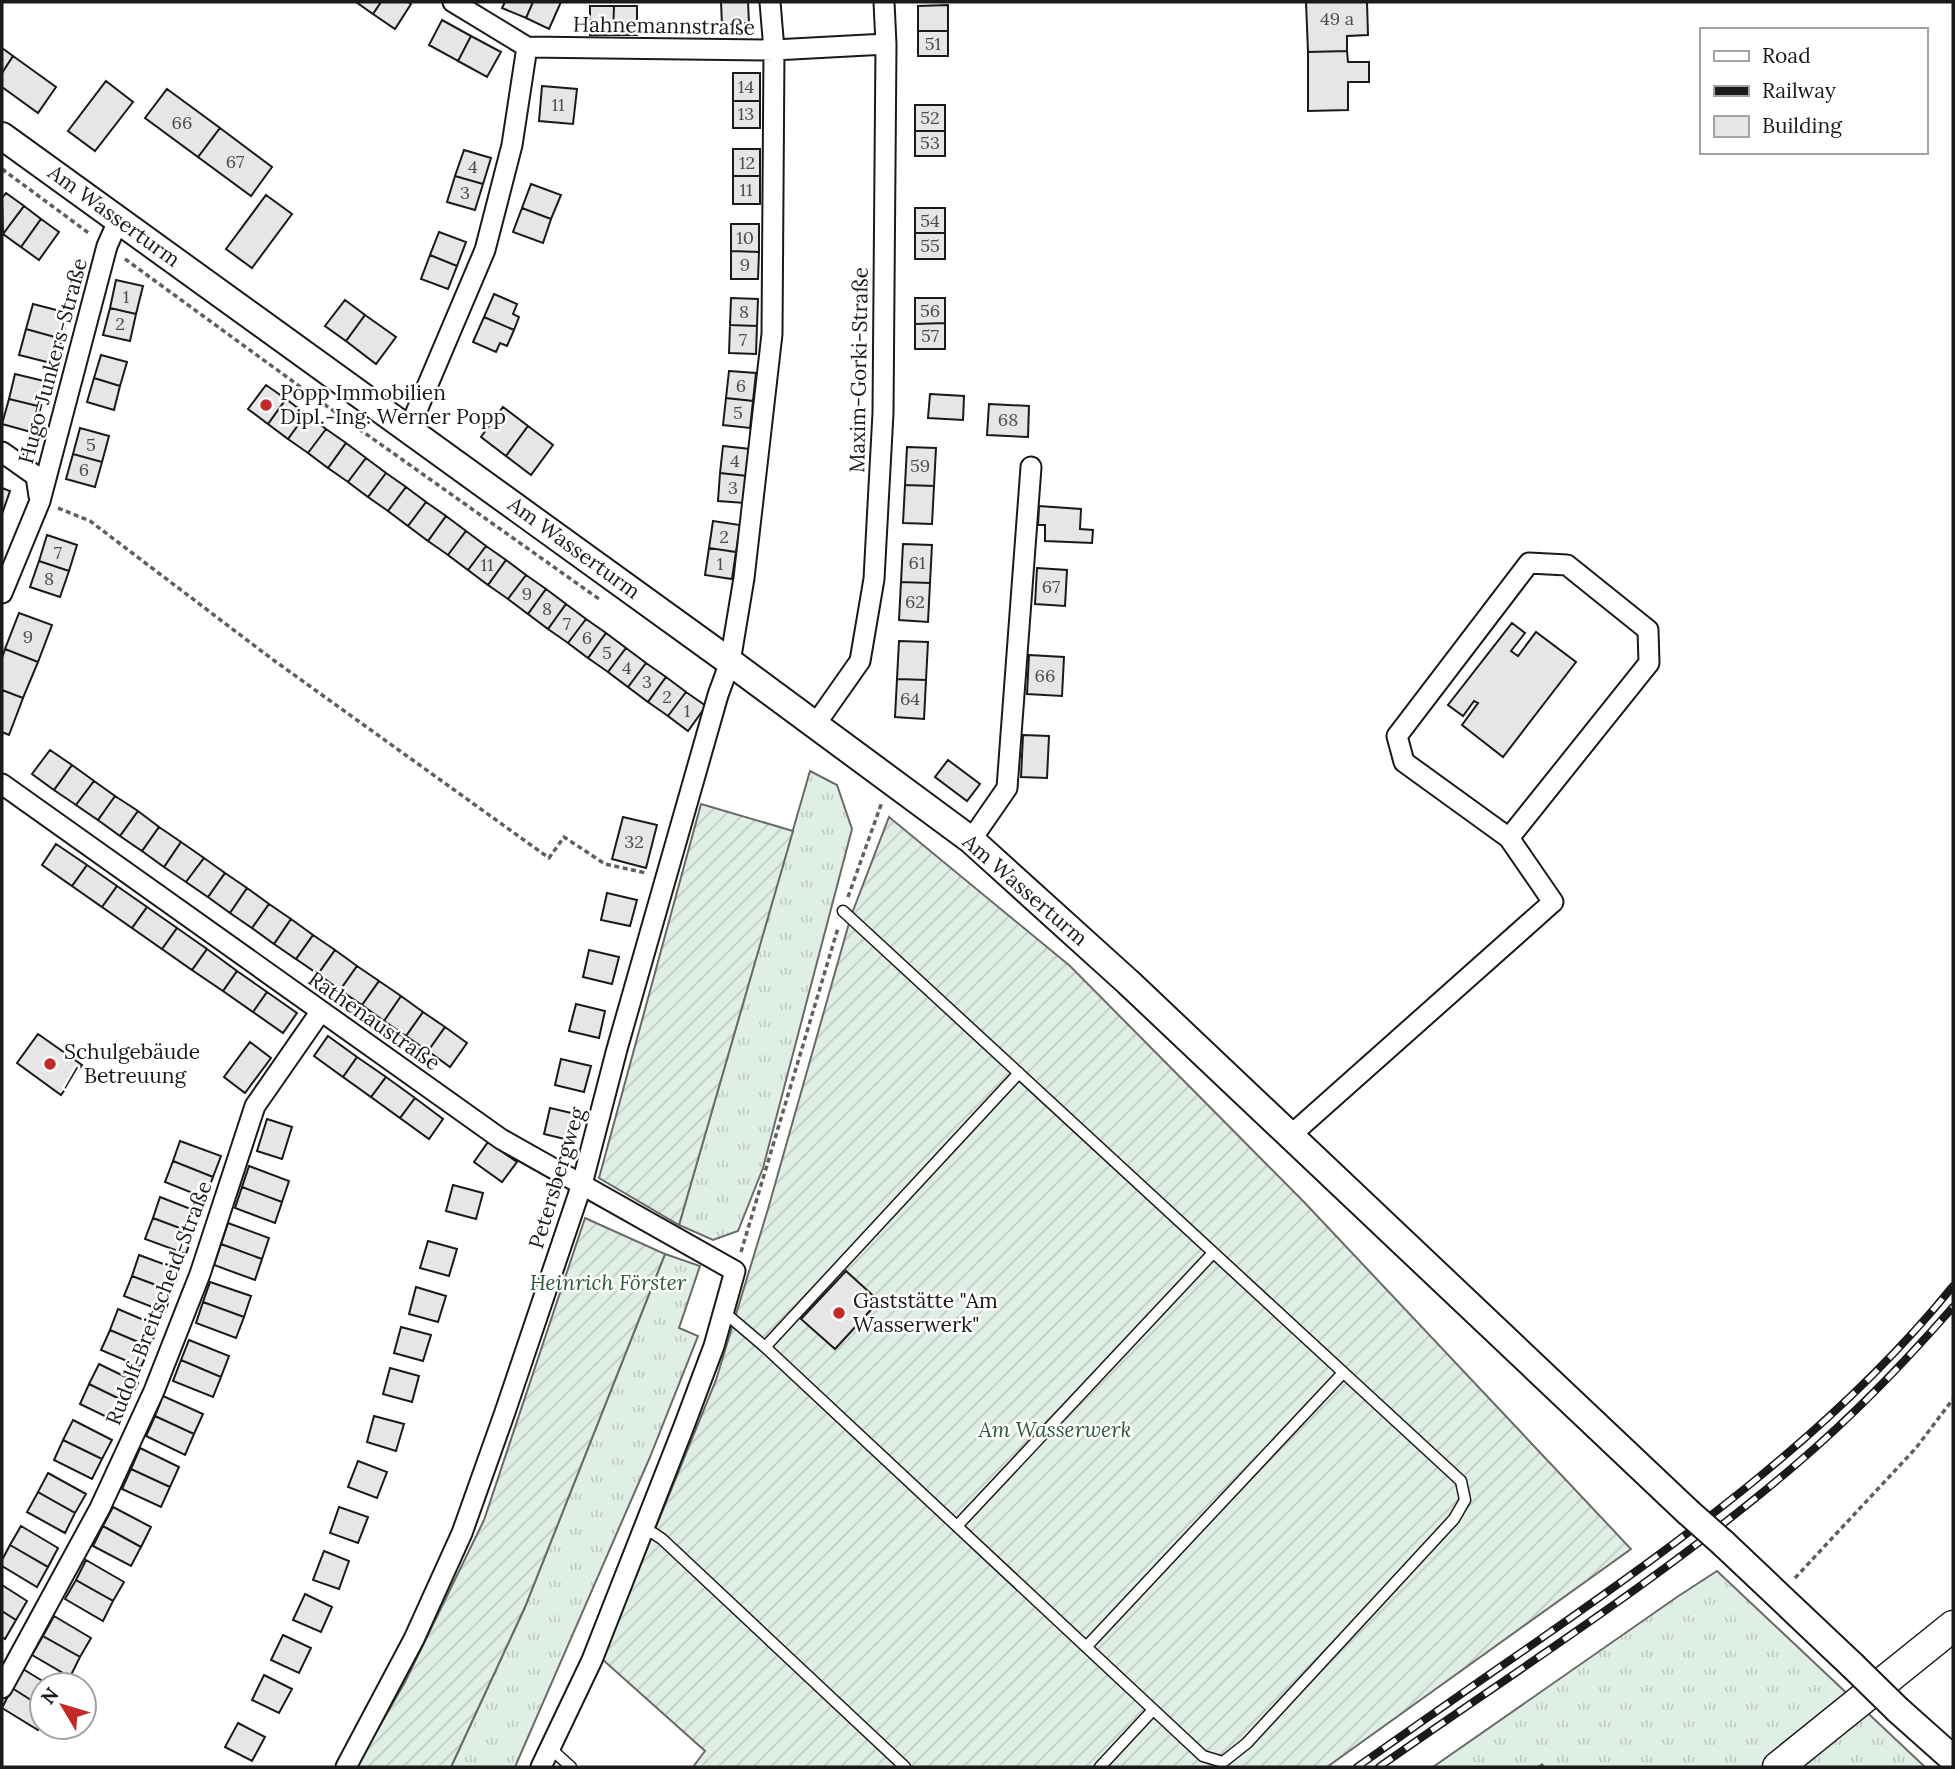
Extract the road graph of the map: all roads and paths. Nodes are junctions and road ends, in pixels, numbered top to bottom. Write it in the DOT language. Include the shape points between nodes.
graph roads {
  1 [pos="453,2"];
  2 [pos="769,2"];
  3 [pos="884,2"];
  4 [pos="886,44"];
  5 [pos="527,47"];
  6 [pos="774,50"];
  7 [pos="2,136"];
  8 [pos="2,169"];
  9 [pos="119,219"];
  10 [pos="107,246"];
  11 [pos="409,429"];
  12 [pos="2,452"];
  13 [pos="1031,467"];
  14 [pos="40,501"];
  15 [pos="2,593"];
  16 [pos="603,601"];
  17 [pos="730,662"];
  18 [pos="815,725"];
  19 [pos="2,784"];
  20 [pos="883,800"];
  21 [pos="1509,838"];
  22 [pos="971,841"];
  23 [pos="666,878"];
  24 [pos="843,911"];
  25 [pos="321,1012"];
  26 [pos="1018,1073"];
  27 [pos="1291,1135"];
  28 [pos="582,1184"];
  29 [pos="1213,1253"];
  30 [pos="735,1271"];
  31 [pos="724,1312"];
  32 [pos="765,1347"];
  33 [pos="1342,1374"];
  34 [pos="1953,1399"];
  35 [pos="957,1526"];
  36 [pos="642,1532"];
  37 [pos="1779,1595"];
  38 [pos="1953,1626"];
  39 [pos="1087,1646"];
  40 [pos="2,1688"];
  41 [pos="1153,1710"];
  42 [pos="550,1748"];
  43 [pos="1953,1759"];
  44 [pos="1546,1763"];
  45 [pos="346,1767"];
  46 [pos="541,1767"];
  47 [pos="571,1767"];
  48 [pos="905,1767"];
  49 [pos="1100,1767"];
  50 [pos="1539,1767"];
  51 [pos="1778,1767"];
  1 -- 5 [label="street"];
  2 -- 6 [label="street"];
  3 -- 4 [label="street, Maxim-Gorki-Straße"];
  4 -- 6 [label="street, Hahnemannstraße"];
  4 -- 18 [label="street, Maxim-Gorki-Straße" via="883,413 874,579 860,661"];
  5 -- 6 [label="street, Hahnemannstraße"];
  5 -- 11 [label="street" via="512,145 485,250"];
  6 -- 17 [label="street" via="772,334"];
  7 -- 9 [label="street, Am Wasserturm"];
  8 -- 10 [label="path"];
  9 -- 10 [label="street, Hugo-Junkers-Straße"];
  9 -- 11 [label="street, Am Wasserturm"];
  10 -- 14 [label="street, Hugo-Junkers-Straße"];
  10 -- 16 [label="path"];
  11 -- 17 [label="street, Am Wasserturm"];
  12 -- 14 [label="street" via="36,477"];
  13 -- 22 [label="street" via="1007,788"];
  14 -- 15 [label="street, Hugo-Junkers-Straße"];
  14 -- 23 [label="path" via="90,521 272,659 549,858 564,837 605,864"];
  17 -- 18 [label="street, Am Wasserturm"];
  17 -- 23 [label="street, Petersbergweg"];
  18 -- 22 [label="street, Am Wasserturm"];
  19 -- 25 [label="street, Rathenaustraße"];
  20 -- 24 [label="path"];
  21 -- 21 [label="street" via="1405,762 1397,736 1529,563 1567,565 1648,630 1649,663"];
  21 -- 27 [label="street" via="1553,902"];
  22 -- 27 [label="street, Am Wasserturm"];
  23 -- 28 [label="street, Petersbergweg"];
  24 -- 26 [label="lane"];
  24 -- 30 [label="path"];
  25 -- 28 [label="street, Rathenaustraße" via="501,1139"];
  25 -- 40 [label="street, Rudolf-Breitscheid-Straße" via="255,1107 200,1274 154,1391 100,1508"];
  26 -- 29 [label="lane"];
  26 -- 32 [label="lane"];
  27 -- 37 [label="street, Am Wasserturm, bridge"];
  28 -- 30 [label="street, Rathenaustraße"];
  28 -- 45 [label="street, Petersbergweg" via="462,1533 414,1639"];
  29 -- 33 [label="lane"];
  29 -- 35 [label="lane"];
  30 -- 31 [label="street"];
  31 -- 32 [label="lane"];
  31 -- 36 [label="street"];
  32 -- 35 [label="lane"];
  33 -- 39 [label="lane"];
  33 -- 41 [label="lane" via="1461,1481 1465,1500 1454,1520 1247,1743 1223,1762 1203,1756"];
  34 -- 37 [label="path" via="1916,1448"];
  35 -- 39 [label="lane"];
  36 -- 42 [label="street" via="592,1660"];
  36 -- 48 [label="lane" via="662,1539"];
  37 -- 43 [label="street, Am Wasserturm, bridge"];
  38 -- 51 [label="main road"];
  39 -- 41 [label="lane"];
  41 -- 49 [label="lane"];
  42 -- 46 [label="street"];
  42 -- 47 [label="lane"];
  44 -- 50 [label="path"];
}
